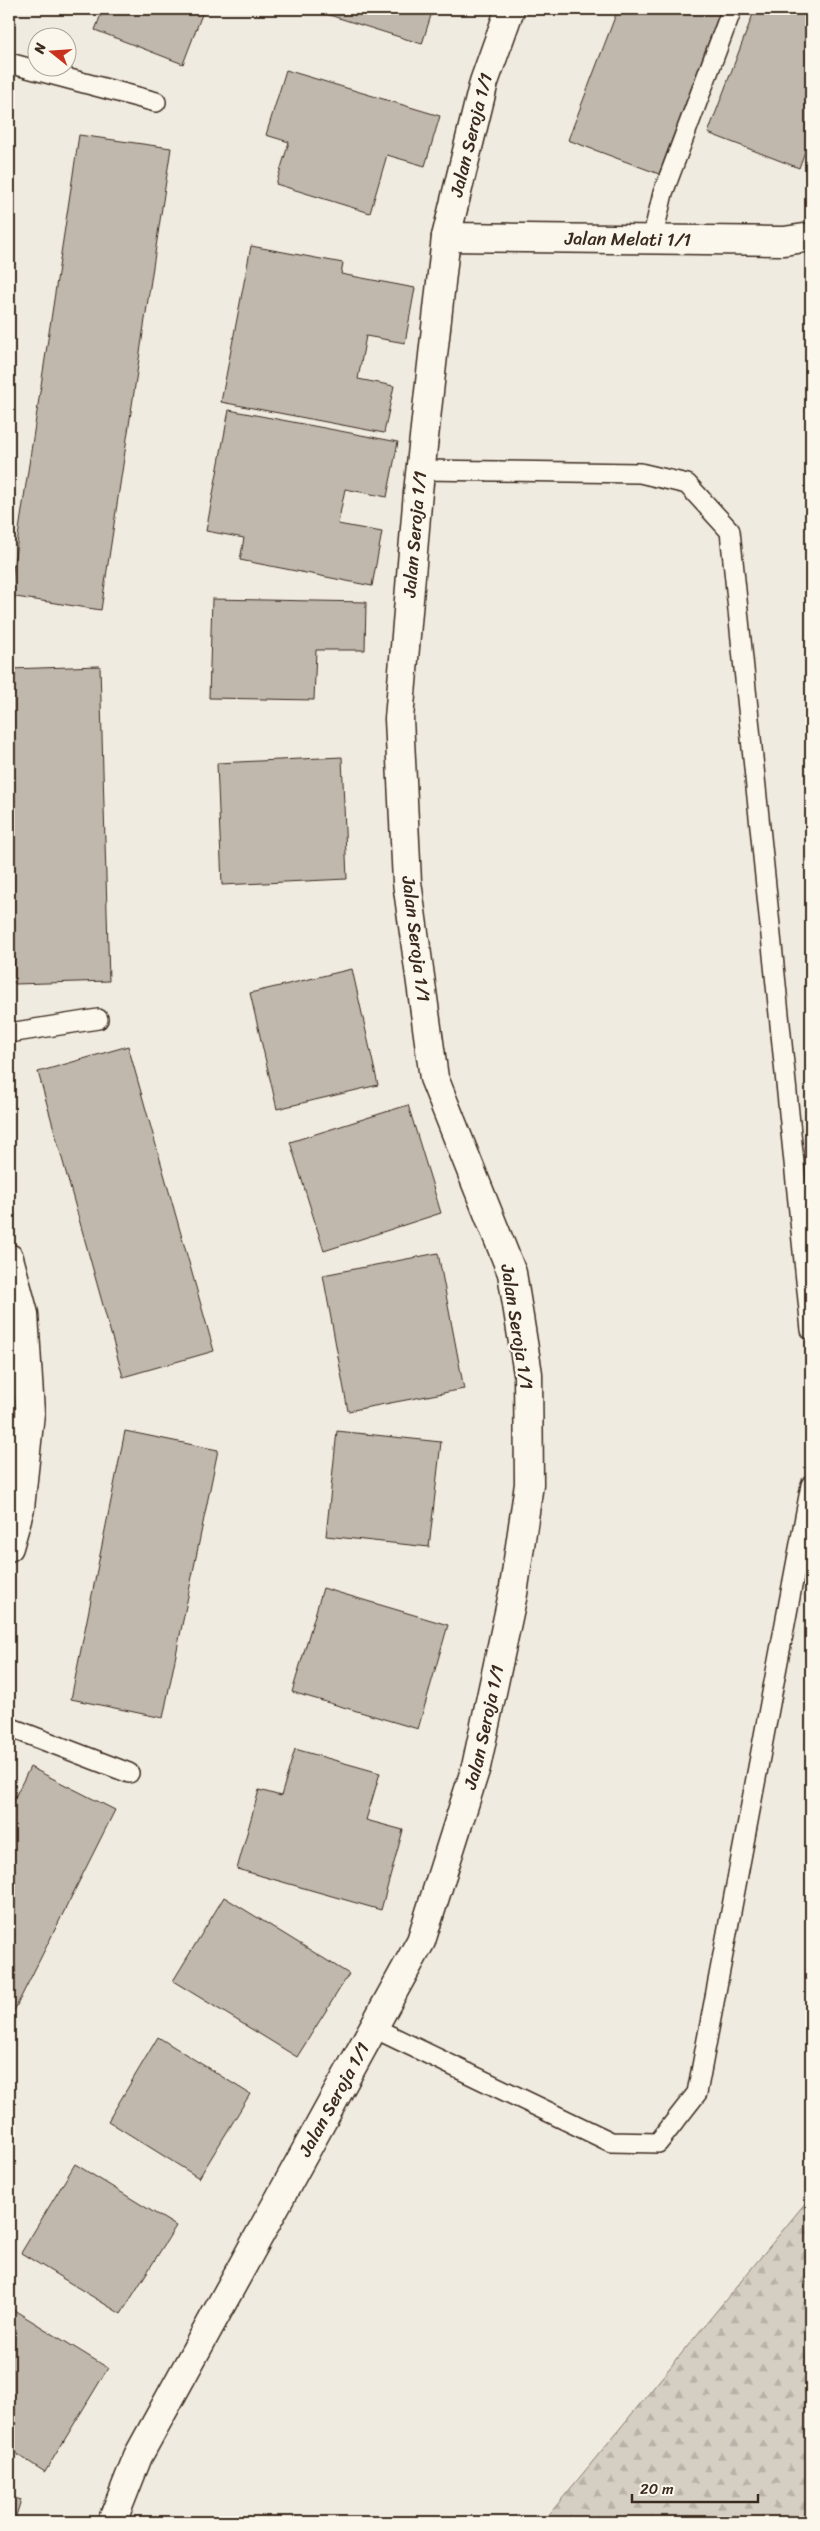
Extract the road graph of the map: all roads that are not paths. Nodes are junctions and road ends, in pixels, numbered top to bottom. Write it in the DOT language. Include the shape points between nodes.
graph roads {
  1 [pos="510,9"];
  2 [pos="732,9"];
  3 [pos="9,63"];
  4 [pos="156,102"];
  5 [pos="446,237"];
  6 [pos="811,237"];
  7 [pos="652,240"];
  8 [pos="421,470"];
  9 [pos="98,1019"];
  10 [pos="9,1033"];
  11 [pos="9,1258"];
  12 [pos="811,1330"];
  13 [pos="811,1485"];
  14 [pos="9,1547"];
  15 [pos="9,1727"];
  16 [pos="129,1773"];
  17 [pos="374,2028"];
  18 [pos="112,2522"];
  1 -- 5 [label="street, Jalan Seroja 1/1" via="484,82"];
  2 -- 7 [label="lane" via="664,193"];
  3 -- 4 [label="lane"];
  5 -- 7 [label="street, Jalan Melati 1/1"];
  5 -- 8 [label="street, Jalan Seroja 1/1"];
  6 -- 7 [label="street, Jalan Melati 1/1" via="784,241"];
  8 -- 12 [label="lane" via="640,473 687,484 730,531"];
  8 -- 17 [label="street, Jalan Seroja 1/1" via="399,719 408,882 434,1078 512,1273 528,1374 529,1484 513,1594 476,1767 422,1941"];
  9 -- 10 [label="lane"];
  11 -- 14 [label="street" via="24,1314 30,1413 20,1508"];
  13 -- 17 [label="lane" via="697,2092 658,2143 612,2142"];
  15 -- 16 [label="lane"];
  17 -- 18 [label="street, Jalan Seroja 1/1" via="138,2456"];
}
